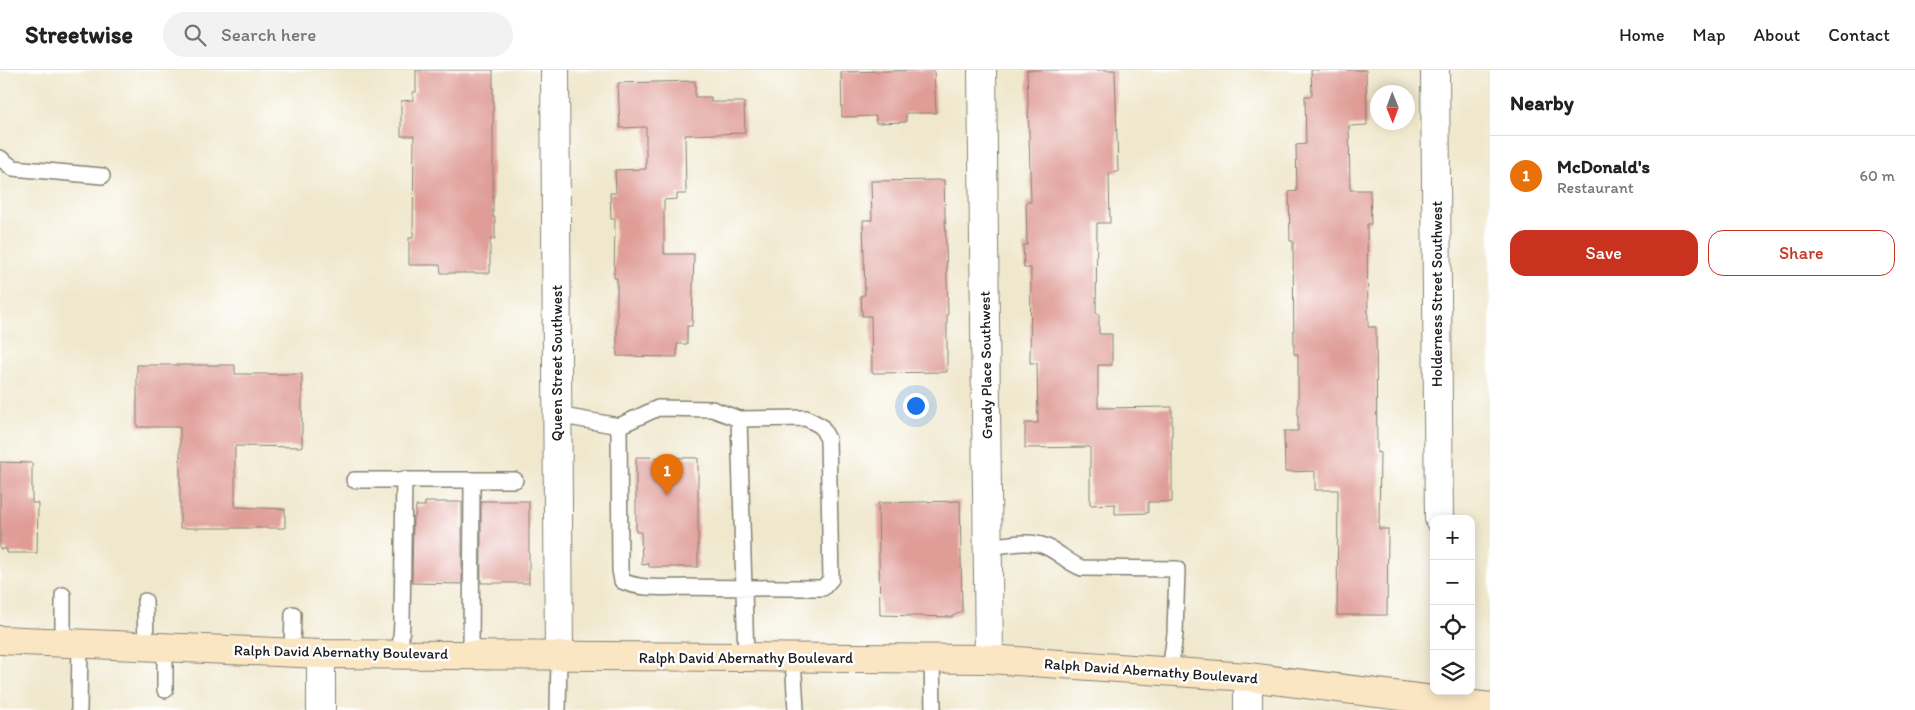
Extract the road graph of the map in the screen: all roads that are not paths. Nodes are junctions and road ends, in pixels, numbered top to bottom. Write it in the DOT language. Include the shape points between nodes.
graph roads {
  1 [pos="555,70"];
  2 [pos="982,70"];
  3 [pos="1435,70"];
  4 [pos="0,158"];
  5 [pos="102,176"];
  6 [pos="557,415"];
  7 [pos="739,419"];
  8 [pos="619,426"];
  9 [pos="404,479"];
  10 [pos="354,480"];
  11 [pos="472,480"];
  12 [pos="515,480"];
  13 [pos="1439,515"];
  14 [pos="988,547"];
  15 [pos="744,588"];
  16 [pos="63,595"];
  17 [pos="145,601"];
  18 [pos="293,614"];
  19 [pos="0,640"];
  20 [pos="72,643"];
  21 [pos="156,646"];
  22 [pos="292,652"];
  23 [pos="321,654"];
  24 [pos="400,655"];
  25 [pos="471,656"];
  26 [pos="558,657"];
  27 [pos="746,658"];
  28 [pos="792,658"];
  29 [pos="932,659"];
  30 [pos="989,660"];
  31 [pos="1170,672"];
  32 [pos="1248,677"];
  33 [pos="165,690"];
  34 [pos="1438,700"];
  35 [pos="1490,707"];
  36 [pos="80,710"];
  37 [pos="321,710"];
  38 [pos="558,710"];
  39 [pos="796,710"];
  40 [pos="933,710"];
  41 [pos="1248,710"];
  1 -- 6 [label="street, Queen Street Southwest"];
  2 -- 14 [label="street, Grady Place Southwest"];
  3 -- 13 [label="street, Holderness Street Southwest"];
  4 -- 5 [label="lane" via="13,168"];
  6 -- 8 [label="lane"];
  6 -- 26 [label="street, Queen Street Southwest"];
  7 -- 8 [label="lane" via="712,409 658,408"];
  7 -- 15 [label="lane"];
  7 -- 15 [label="lane" via="806,418 821,426 828,439 831,579 823,588"];
  8 -- 15 [label="lane" via="622,581 634,587"];
  9 -- 10 [label="lane"];
  9 -- 11 [label="lane"];
  9 -- 24 [label="lane"];
  11 -- 12 [label="lane"];
  11 -- 25 [label="lane"];
  14 -- 30 [label="street, Grady Place Southwest"];
  14 -- 31 [label="lane" via="1038,544 1082,568 1177,568"];
  15 -- 27 [label="lane"];
  16 -- 20 [label="lane"];
  17 -- 21 [label="lane"];
  18 -- 22 [label="lane"];
  19 -- 20 [label="main road, Ralph David Abernathy Boulevard"];
  20 -- 21 [label="main road, Ralph David Abernathy Boulevard"];
  20 -- 36 [label="lane"];
  21 -- 22 [label="main road, Ralph David Abernathy Boulevard"];
  21 -- 33 [label="lane"];
  22 -- 23 [label="main road, Ralph David Abernathy Boulevard"];
  23 -- 24 [label="main road, Ralph David Abernathy Boulevard"];
  23 -- 37 [label="street"];
  24 -- 25 [label="main road, Ralph David Abernathy Boulevard"];
  25 -- 26 [label="main road, Ralph David Abernathy Boulevard"];
  26 -- 27 [label="main road, Ralph David Abernathy Boulevard"];
  26 -- 38 [label="lane"];
  27 -- 28 [label="main road, Ralph David Abernathy Boulevard"];
  28 -- 29 [label="main road, Ralph David Abernathy Boulevard"];
  28 -- 39 [label="lane"];
  29 -- 30 [label="main road, Ralph David Abernathy Boulevard"];
  29 -- 40 [label="lane"];
  30 -- 31 [label="main road, Ralph David Abernathy Boulevard"];
  31 -- 32 [label="main road, Ralph David Abernathy Boulevard"];
  32 -- 34 [label="main road, Ralph David Abernathy Boulevard"];
  32 -- 41 [label="street"];
  34 -- 35 [label="main road, Ralph David Abernathy Boulevard"];
}
